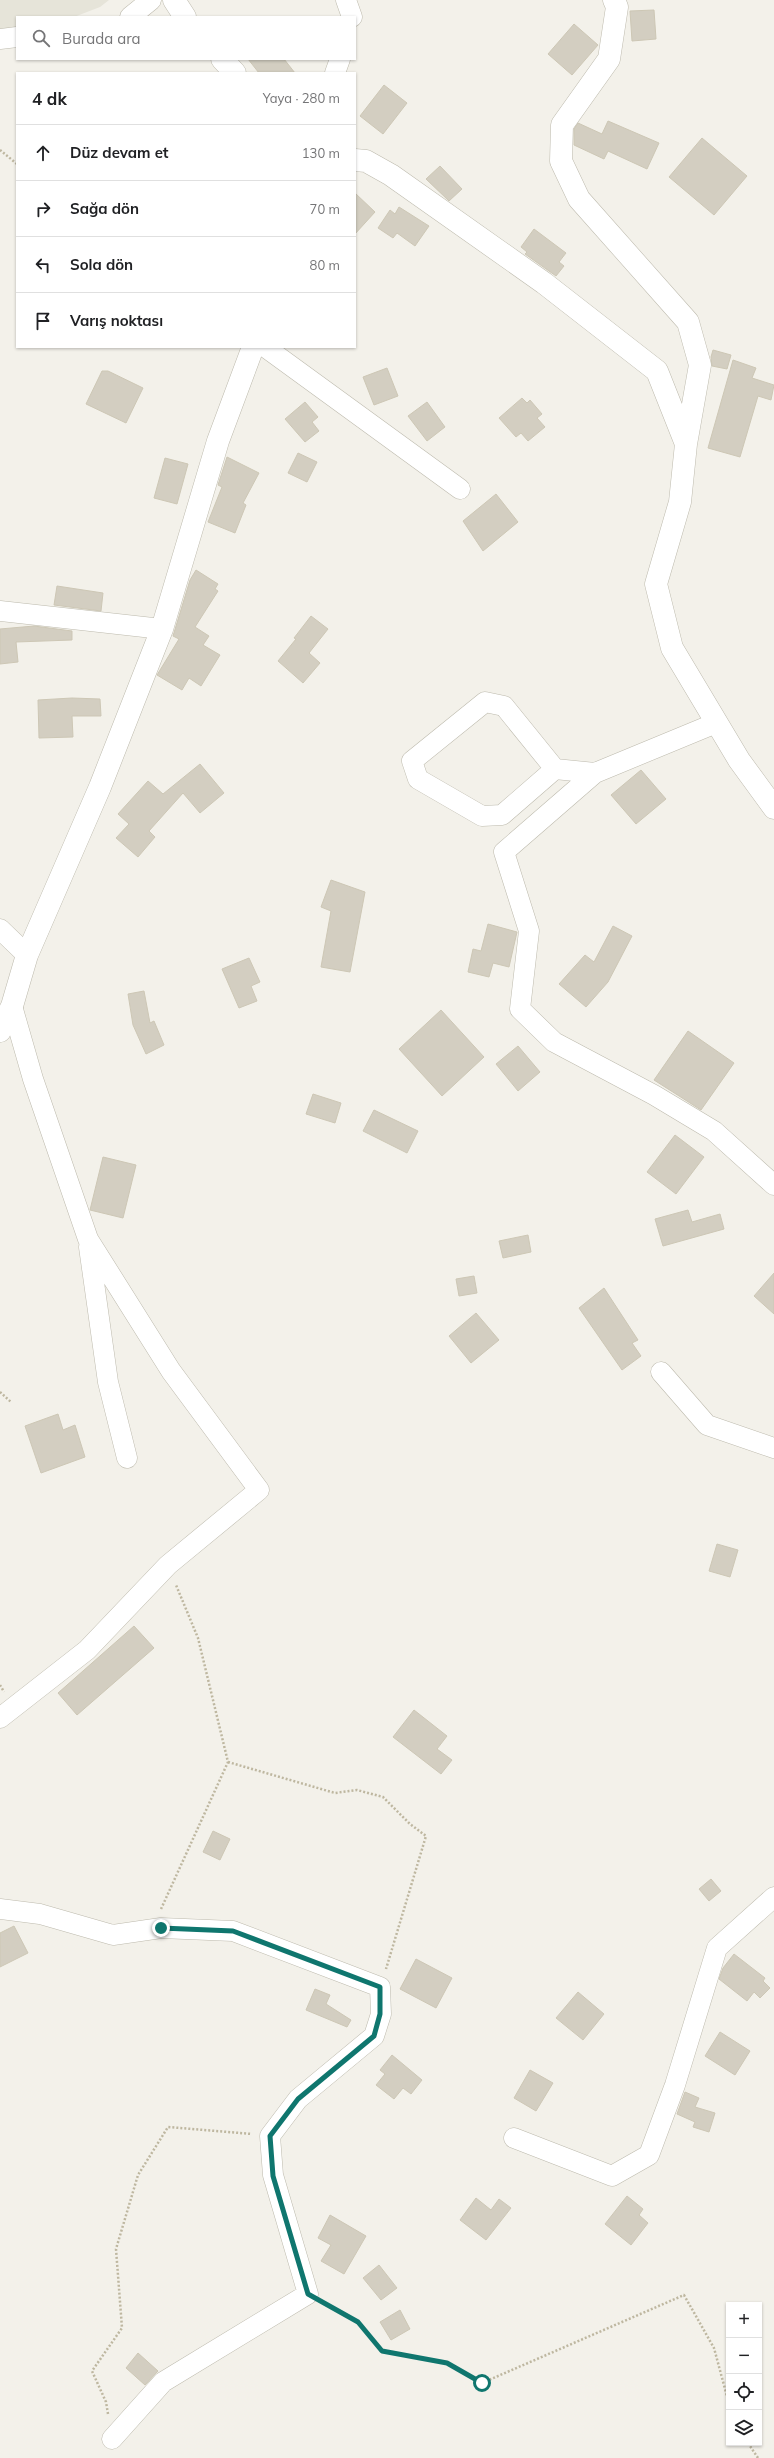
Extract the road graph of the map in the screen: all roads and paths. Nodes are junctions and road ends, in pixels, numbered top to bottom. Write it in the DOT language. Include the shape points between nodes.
graph roads {
  1 [pos="151,0"];
  2 [pos="174,0"];
  3 [pos="346,0"];
  4 [pos="614,0"];
  5 [pos="131,16"];
  6 [pos="184,16"];
  7 [pos="352,16"];
  8 [pos="16,37"];
  9 [pos="0,39"];
  10 [pos="223,60"];
  11 [pos="340,60"];
  12 [pos="234,72"];
  13 [pos="335,72"];
  14 [pos="0,150"];
  15 [pos="356,160"];
  16 [pos="16,163"];
  17 [pos="253,348"];
  18 [pos="266,348"];
  19 [pos="686,444"];
  20 [pos="460,489"];
  21 [pos="0,611"];
  22 [pos="162,629"];
  23 [pos="716,723"];
  24 [pos="555,769"];
  25 [pos="594,773"];
  26 [pos="774,808"];
  27 [pos="0,930"];
  28 [pos="27,955"];
  29 [pos="12,1006"];
  30 [pos="0,1032"];
  31 [pos="774,1185"];
  32 [pos="88,1239"];
  33 [pos="661,1372"];
  34 [pos="0,1392"];
  35 [pos="11,1402"];
  36 [pos="774,1448"];
  37 [pos="127,1458"];
  38 [pos="168,1565"];
  39 [pos="0,1718"];
  40 [pos="228,1762"];
  41 [pos="774,1897"];
  42 [pos="0,1909"];
  43 [pos="151,1929"];
  44 [pos="380,1987"];
  45 [pos="270,2136"];
  46 [pos="514,2138"];
  47 [pos="308,2294"];
  48 [pos="726,2393"];
  49 [pos="112,2439"];
  50 [pos="750,2446"];
  51 [pos="758,2458"];
  1 -- 5 [label="street"];
  2 -- 6 [label="street"];
  3 -- 7 [label="street"];
  4 -- 19 [label="street" via="617,7 609,59 562,124 561,161 579,199 688,322 700,365"];
  8 -- 9 [label="street"];
  10 -- 12 [label="street"];
  11 -- 13 [label="street"];
  14 -- 16 [label="path"];
  15 -- 19 [label="street" via="366,161 391,176 544,283 657,371"];
  17 -- 22 [label="street" via="218,441"];
  18 -- 20 [label="street"];
  19 -- 23 [label="street" via="680,502 656,584 672,648"];
  21 -- 22 [label="street"];
  22 -- 28 [label="street" via="100,787"];
  23 -- 25 [label="street"];
  23 -- 26 [label="street"];
  24 -- 24 [label="street" via="504,706 485,702 412,761 418,779 482,816 502,815"];
  24 -- 25 [label="street"];
  25 -- 31 [label="street" via="504,852 529,931 520,1009 554,1042 714,1131"];
  27 -- 28 [label="street"];
  28 -- 29 [label="street"];
  29 -- 30 [label="street"];
  29 -- 32 [label="street" via="33,1080"];
  32 -- 37 [label="street" via="108,1382"];
  32 -- 38 [label="street" via="171,1371 259,1490"];
  33 -- 36 [label="street" via="707,1425"];
  34 -- 35 [label="path"];
  38 -- 39 [label="street" via="87,1650"];
  38 -- 40 [label="path" via="198,1638"];
  40 -- 43 [label="path"];
  40 -- 44 [label="path" via="335,1793 357,1790 383,1797 426,1836"];
  41 -- 46 [label="street" via="717,1948 675,2085 649,2155 612,2176"];
  42 -- 43 [label="street" via="40,1914 113,1935"];
  43 -- 44 [label="street" via="233,1931"];
  44 -- 45 [label="street" via="380,2014 374,2036 298,2099"];
  45 -- 47 [label="street" via="273,2176"];
  45 -- 49 [label="path" via="168,2126 138,2175 116,2249 122,2328 92,2371 106,2402"];
  47 -- 48 [label="path" via="358,2322 382,2351 447,2363 482,2383 684,2295 714,2348"];
  47 -- 49 [label="street" via="163,2382"];
  50 -- 51 [label="path"];
}
